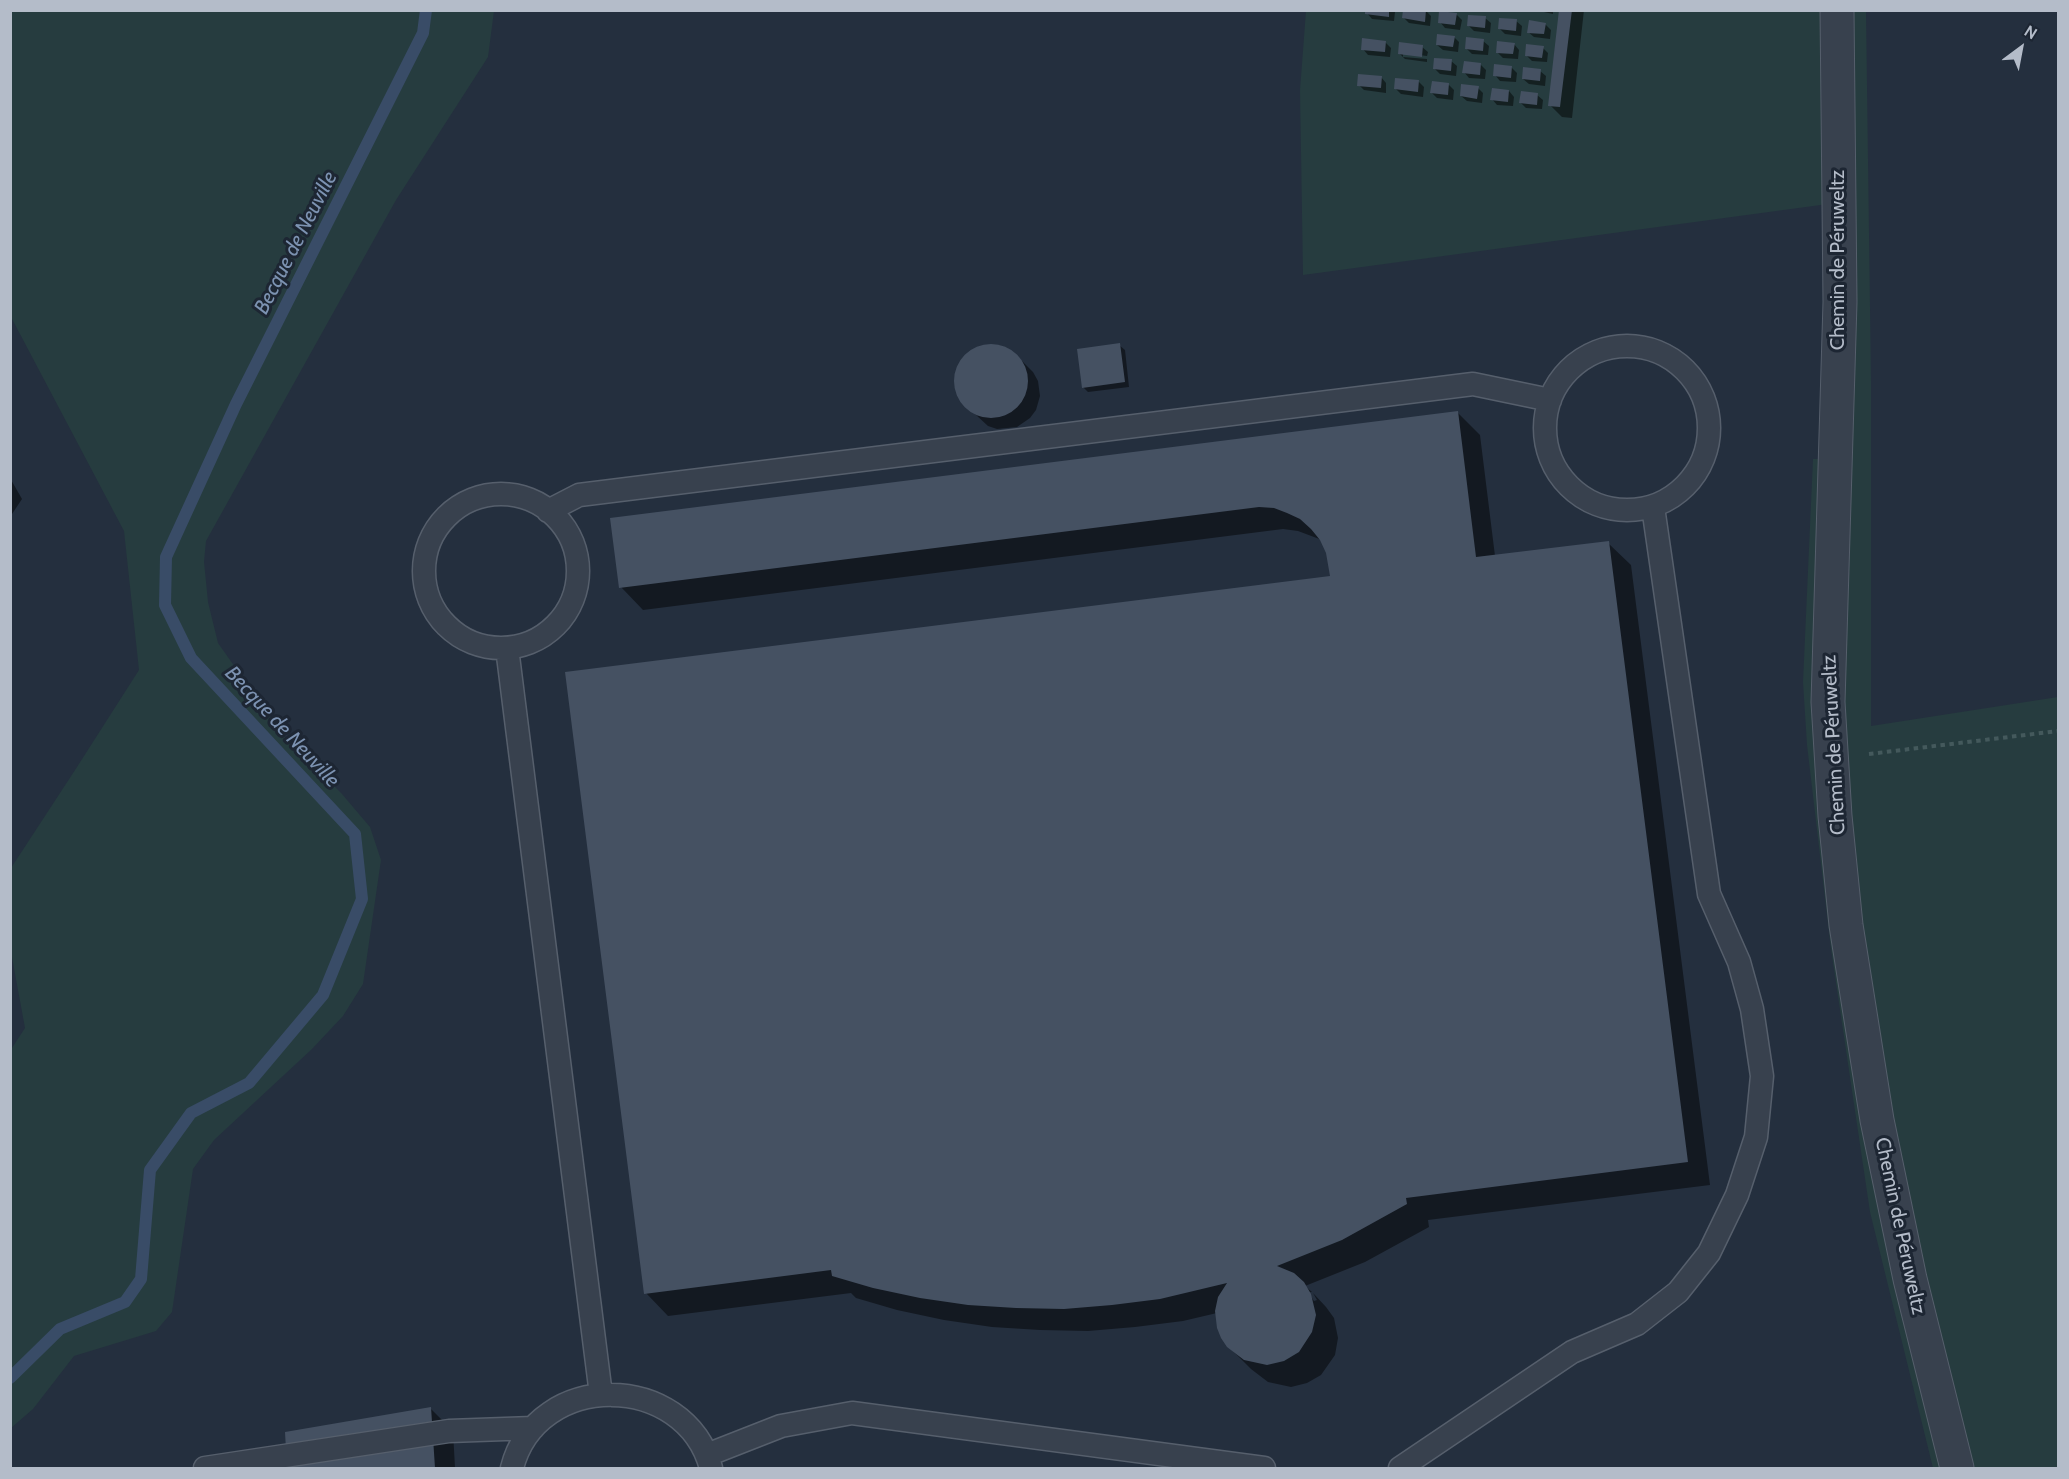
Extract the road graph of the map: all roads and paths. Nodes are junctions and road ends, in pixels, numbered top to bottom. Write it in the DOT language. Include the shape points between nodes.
graph roads {
  1 [pos="1837,10"];
  2 [pos="1550,400"];
  3 [pos="1653,507"];
  4 [pos="548,510"];
  5 [pos="507,648"];
  6 [pos="2058,731"];
  7 [pos="1831,758"];
  8 [pos="601,1395"];
  9 [pos="533,1428"];
  10 [pos="709,1462"];
  11 [pos="205,1468"];
  12 [pos="512,1468"];
  13 [pos="1264,1468"];
  14 [pos="1400,1468"];
  15 [pos="1957,1468"];
  1 -- 7 [label="street, Chemin de Péruweltz" via="1840,302 1828,680"];
  2 -- 3 [label="lane" via="1545,416 1545,445 1556,471 1574,492 1599,506 1627,511"];
  2 -- 3 [label="lane" via="1571,367 1594,352 1622,346 1648,348 1672,360 1692,377 1704,400 1710,426 1706,452 1695,476 1676,495"];
  2 -- 4 [label="lane" via="1473,384 579,495"];
  3 -- 14 [label="lane" via="1709,894 1738,962 1752,1009 1762,1076 1756,1137 1737,1195 1709,1253 1678,1292 1637,1324 1572,1352"];
  4 -- 5 [label="lane" via="561,522 574,544 579,570 575,596 563,618 544,636 520,647"];
  4 -- 5 [label="lane" via="518,495 492,494 468,500 447,514 432,535 424,558 424,584 432,608 448,628 469,642 494,649"];
  5 -- 8 [label="lane"];
  6 -- 7 [label="path"];
  7 -- 15 [label="street, Chemin de Péruweltz" via="1846,925 1877,1120 1910,1279"];
  8 -- 9 [label="lane" via="560,1407"];
  8 -- 10 [label="lane" via="626,1394 659,1405 688,1426"];
  9 -- 11 [label="lane" via="449,1431"];
  9 -- 12 [label="lane"];
  10 -- 13 [label="lane" via="782,1426 852,1413"];
}
